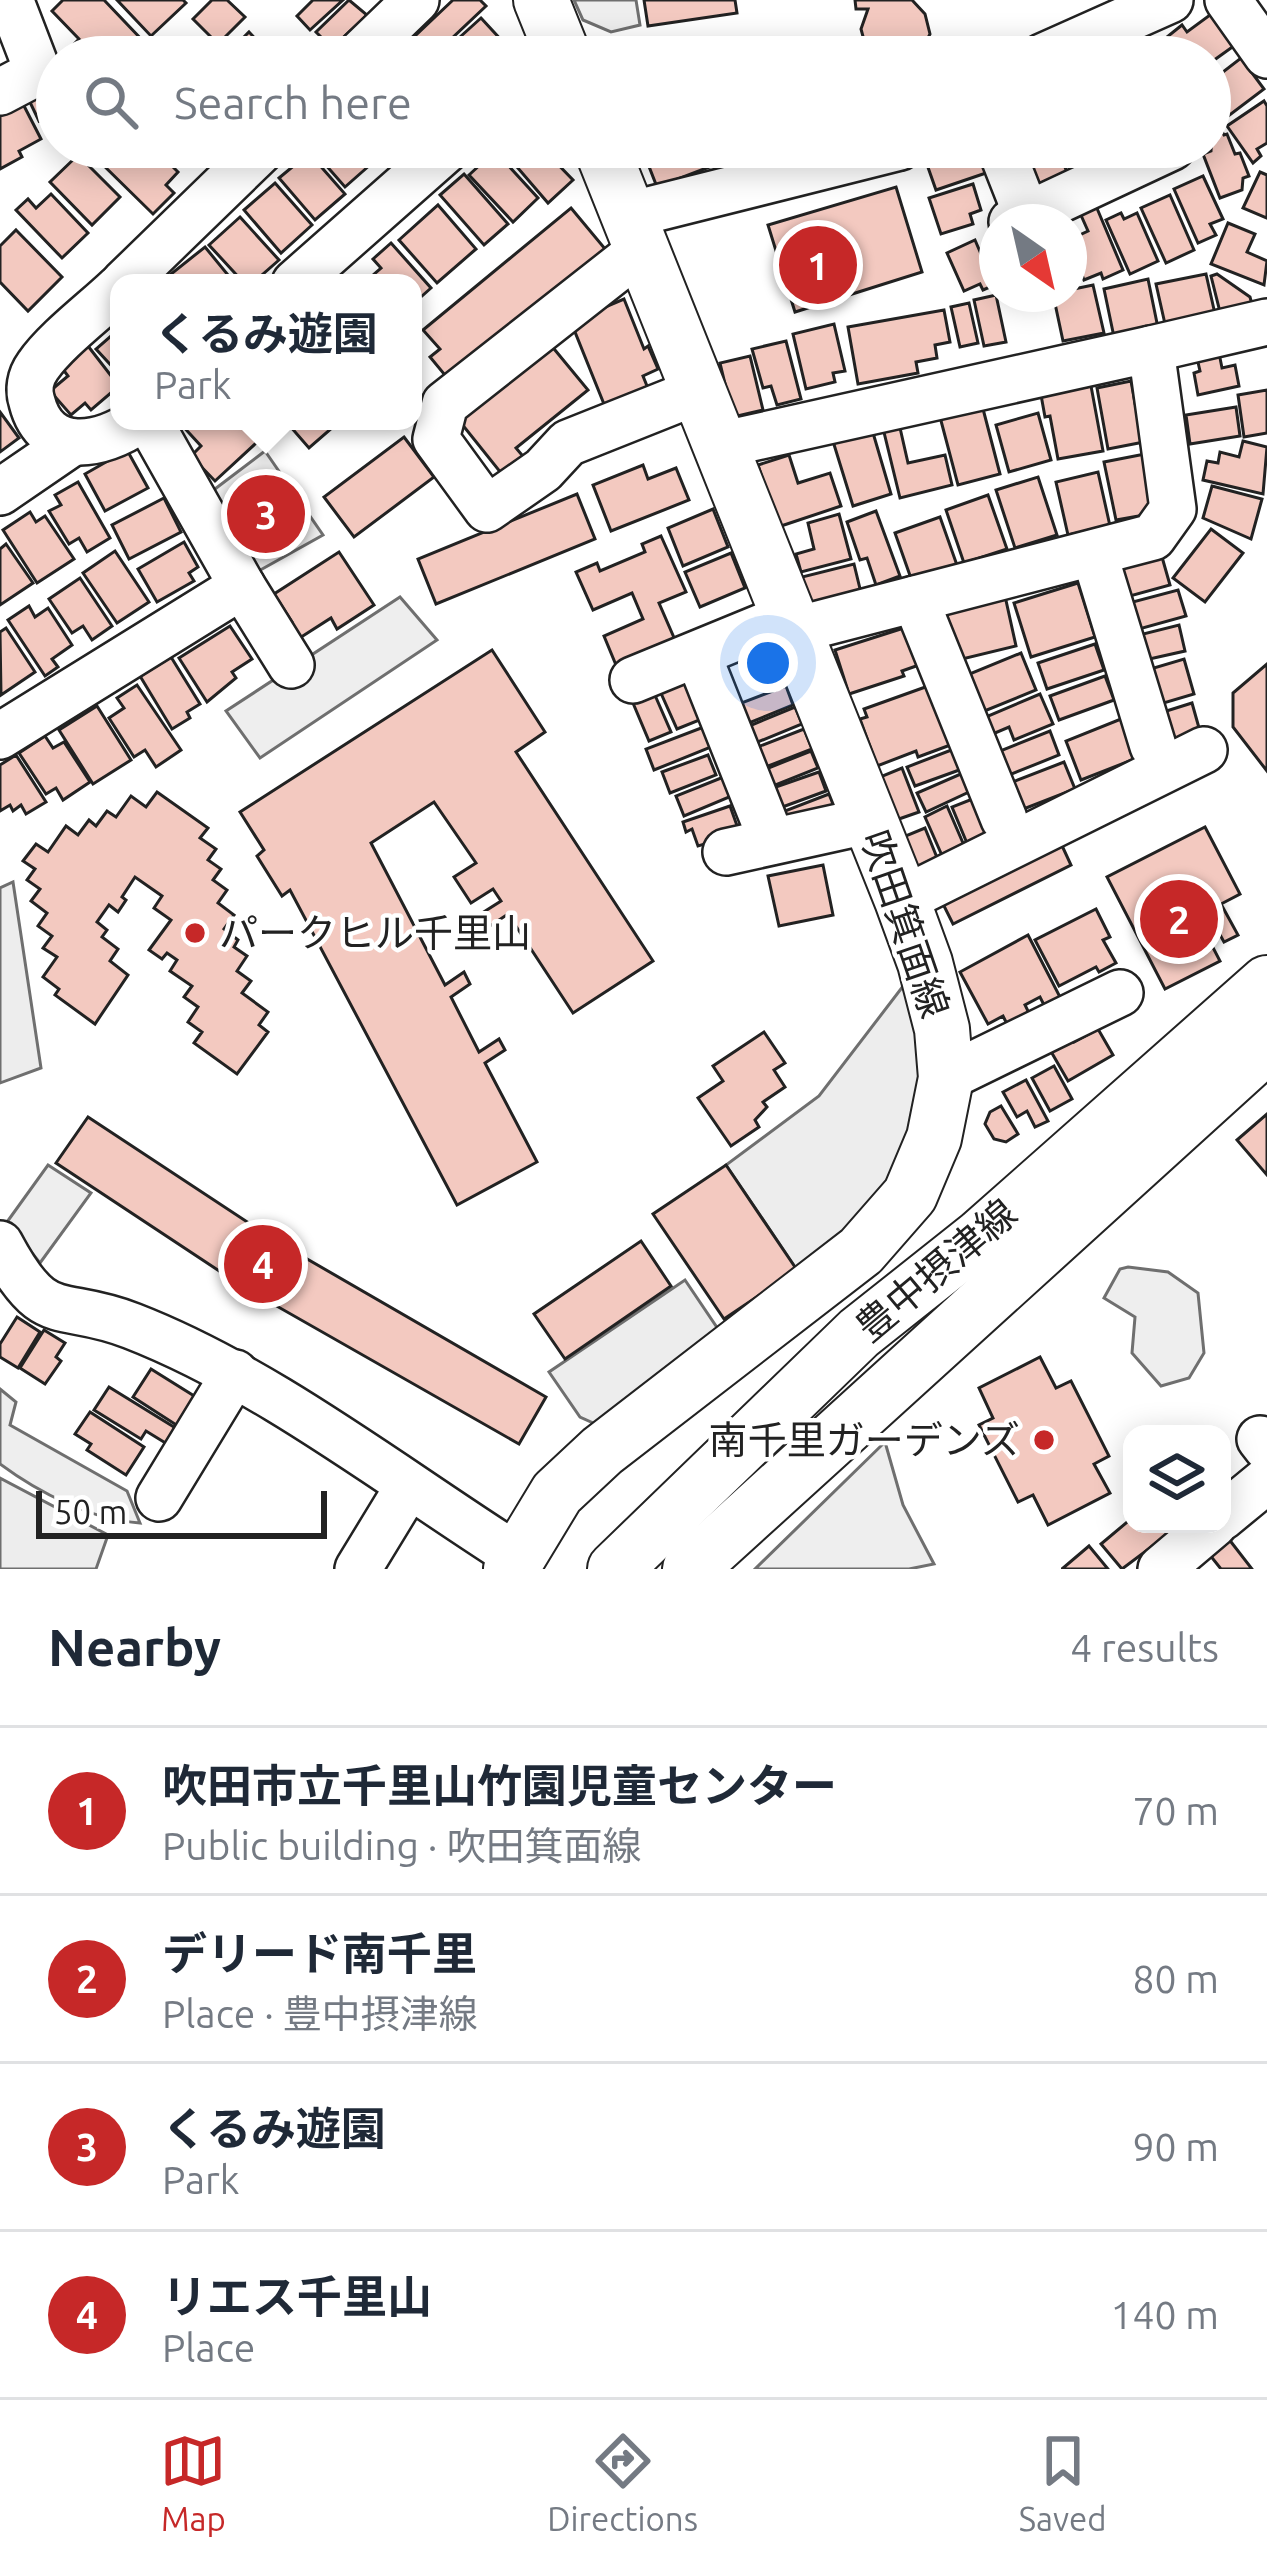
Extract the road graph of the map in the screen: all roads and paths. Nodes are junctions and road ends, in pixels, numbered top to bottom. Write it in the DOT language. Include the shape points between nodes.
graph roads {
  1 [pos="416,0"];
  2 [pos="1170,0"];
  3 [pos="1228,0"];
  4 [pos="15,2"];
  5 [pos="379,36"];
  6 [pos="1089,36"];
  7 [pos="1267,55"];
  8 [pos="36,66"];
  9 [pos="36,73"];
  10 [pos="0,92"];
  11 [pos="242,168"];
  12 [pos="425,168"];
  13 [pos="609,168"];
  14 [pos="764,168"];
  15 [pos="1002,168"];
  16 [pos="1128,168"];
  17 [pos="1005,204"];
  18 [pos="1051,204"];
  19 [pos="635,232"];
  20 [pos="132,274"];
  21 [pos="305,274"];
  22 [pos="110,296"];
  23 [pos="1267,322"];
  24 [pos="1151,349"];
  25 [pos="14,387"];
  26 [pos="696,392"];
  27 [pos="125,430"];
  28 [pos="154,430"];
  29 [pos="74,442"];
  30 [pos="720,445"];
  31 [pos="0,492"];
  32 [pos="1094,553"];
  33 [pos="242,586"];
  34 [pos="915,599"];
  35 [pos="791,626"];
  36 [pos="698,655"];
  37 [pos="291,665"];
  38 [pos="633,680"];
  39 [pos="0,736"];
  40 [pos="1153,746"];
  41 [pos="1204,750"];
  42 [pos="1004,819"];
  43 [pos="871,820"];
  44 [pos="772,842"];
  45 [pos="725,852"];
  46 [pos="902,900"];
  47 [pos="1267,982"];
  48 [pos="1120,993"];
  49 [pos="1267,1045"];
  50 [pos="946,1078"];
  51 [pos="0,1244"];
  52 [pos="235,1373"];
  53 [pos="1265,1456"];
  54 [pos="408,1487"];
  55 [pos="159,1498"];
  56 [pos="1231,1504"];
  57 [pos="1203,1533"];
  58 [pos="514,1563"];
  59 [pos="358,1569"];
  60 [pos="615,1569"];
  61 [pos="690,1569"];
  62 [pos="1161,1569"];
  1 -- 5 [label="street"];
  2 -- 6 [label="street"];
  3 -- 7 [label="street"];
  4 -- 8 [label="street"];
  9 -- 10 [label="street"];
  11 -- 20 [label="street"];
  12 -- 21 [label="street"];
  13 -- 19 [label="main road, 吹田箕面線"];
  14 -- 19 [label="street"];
  15 -- 17 [label="street"];
  16 -- 18 [label="street"];
  19 -- 26 [label="main road, 吹田箕面線"];
  19 -- 26 [label="street" via="445,404 436,439 487,509 568,443"];
  22 -- 25 [label="street"];
  23 -- 24 [label="street"];
  24 -- 30 [label="street"];
  24 -- 32 [label="street" via="1174,508 1153,537"];
  25 -- 29 [label="street" via="49,432"];
  26 -- 30 [label="main road, 吹田箕面線"];
  27 -- 29 [label="street"];
  28 -- 33 [label="street"];
  29 -- 31 [label="street"];
  30 -- 35 [label="main road, 吹田箕面線"];
  32 -- 34 [label="street"];
  32 -- 40 [label="street"];
  33 -- 37 [label="street"];
  33 -- 39 [label="street"];
  34 -- 35 [label="street"];
  34 -- 42 [label="street"];
  35 -- 36 [label="street" via="767,626"];
  35 -- 43 [label="main road, 吹田箕面線"];
  36 -- 38 [label="street"];
  36 -- 44 [label="street"];
  41 -- 46 [label="street"];
  43 -- 44 [label="street"];
  43 -- 46 [label="main road, 吹田箕面線"];
  44 -- 45 [label="street"];
  46 -- 50 [label="main road, 吹田箕面線" via="942,1029"];
  47 -- 60 [label="main road, 豊中摂津線" via="859,1334"];
  48 -- 50 [label="street"];
  49 -- 61 [label="main road, 豊中摂津線"];
  50 -- 58 [label="main road, 吹田箕面線" via="934,1138 910,1195 861,1251 602,1451 557,1493"];
  51 -- 52 [label="street" via="32,1293 54,1310 127,1324"];
  52 -- 54 [label="street"];
  52 -- 55 [label="street"];
  53 -- 56 [label="street"];
  54 -- 58 [label="street"];
  54 -- 59 [label="street"];
  57 -- 62 [label="street"];
}
